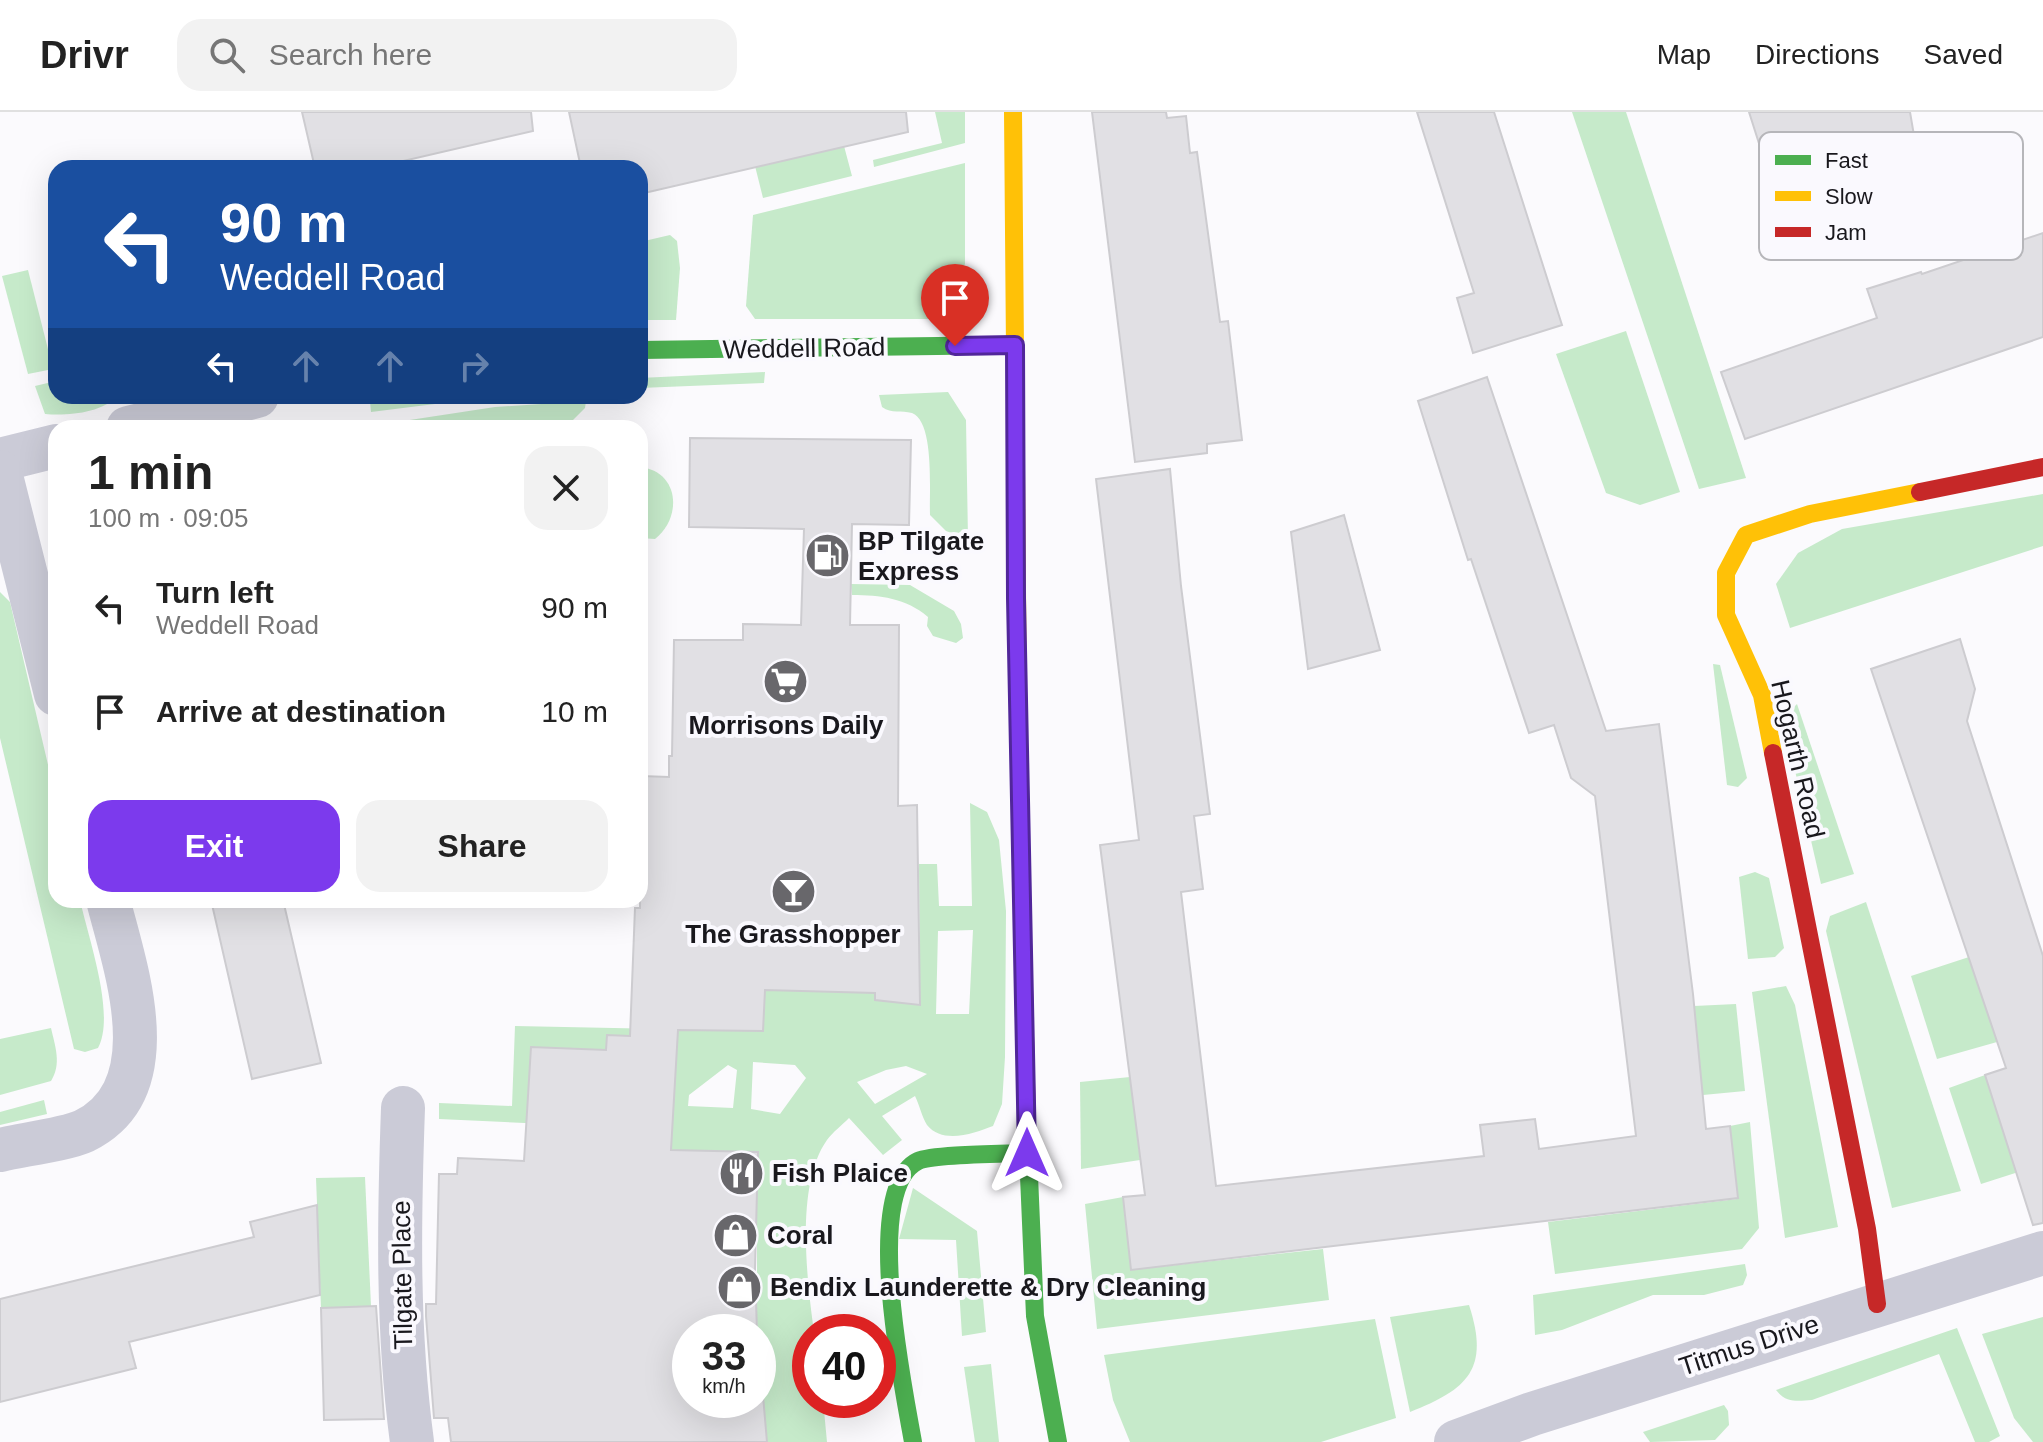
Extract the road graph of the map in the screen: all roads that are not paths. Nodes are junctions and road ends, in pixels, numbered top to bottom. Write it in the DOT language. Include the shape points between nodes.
graph roads {
  1 [pos="1013,112"];
  2 [pos="1015,345"];
  3 [pos="648,350"];
  4 [pos="225,404"];
  5 [pos="160,420"];
  6 [pos="48,448"];
  7 [pos="0,460"];
  8 [pos="2043,467"];
  9 [pos="0,472"];
  10 [pos="48,662"];
  11 [pos="110,908"];
  12 [pos="403,1108"];
  13 [pos="0,1150"];
  14 [pos="1027,1153"];
  15 [pos="2043,1253"];
  16 [pos="1877,1304"];
  17 [pos="412,1442"];
  18 [pos="913,1442"];
  19 [pos="1058,1442"];
  20 [pos="1456,1442"];
  1 -- 2 [label="street"];
  2 -- 3 [label="street, Weddell Road"];
  2 -- 14 [label="street"];
  4 -- 5 [label="street"];
  6 -- 7 [label="street"];
  8 -- 16 [label="street, Hogarth Road" via="1772,526 1746,535 1726,573 1726,615 1762,695 1867,1229"];
  9 -- 10 [label="street"];
  11 -- 13 [label="street" via="132,1005 136,1043 131,1079 116,1108 83,1132"];
  12 -- 17 [label="street, Tilgate Place" via="401,1319"];
  14 -- 18 [label="street" via="921,1159 899,1177 889,1210 891,1297"];
  14 -- 19 [label="street" via="1035,1316"];
  15 -- 16 [label="street, Titmus Drive"];
  16 -- 20 [label="street, Titmus Drive"];
}
